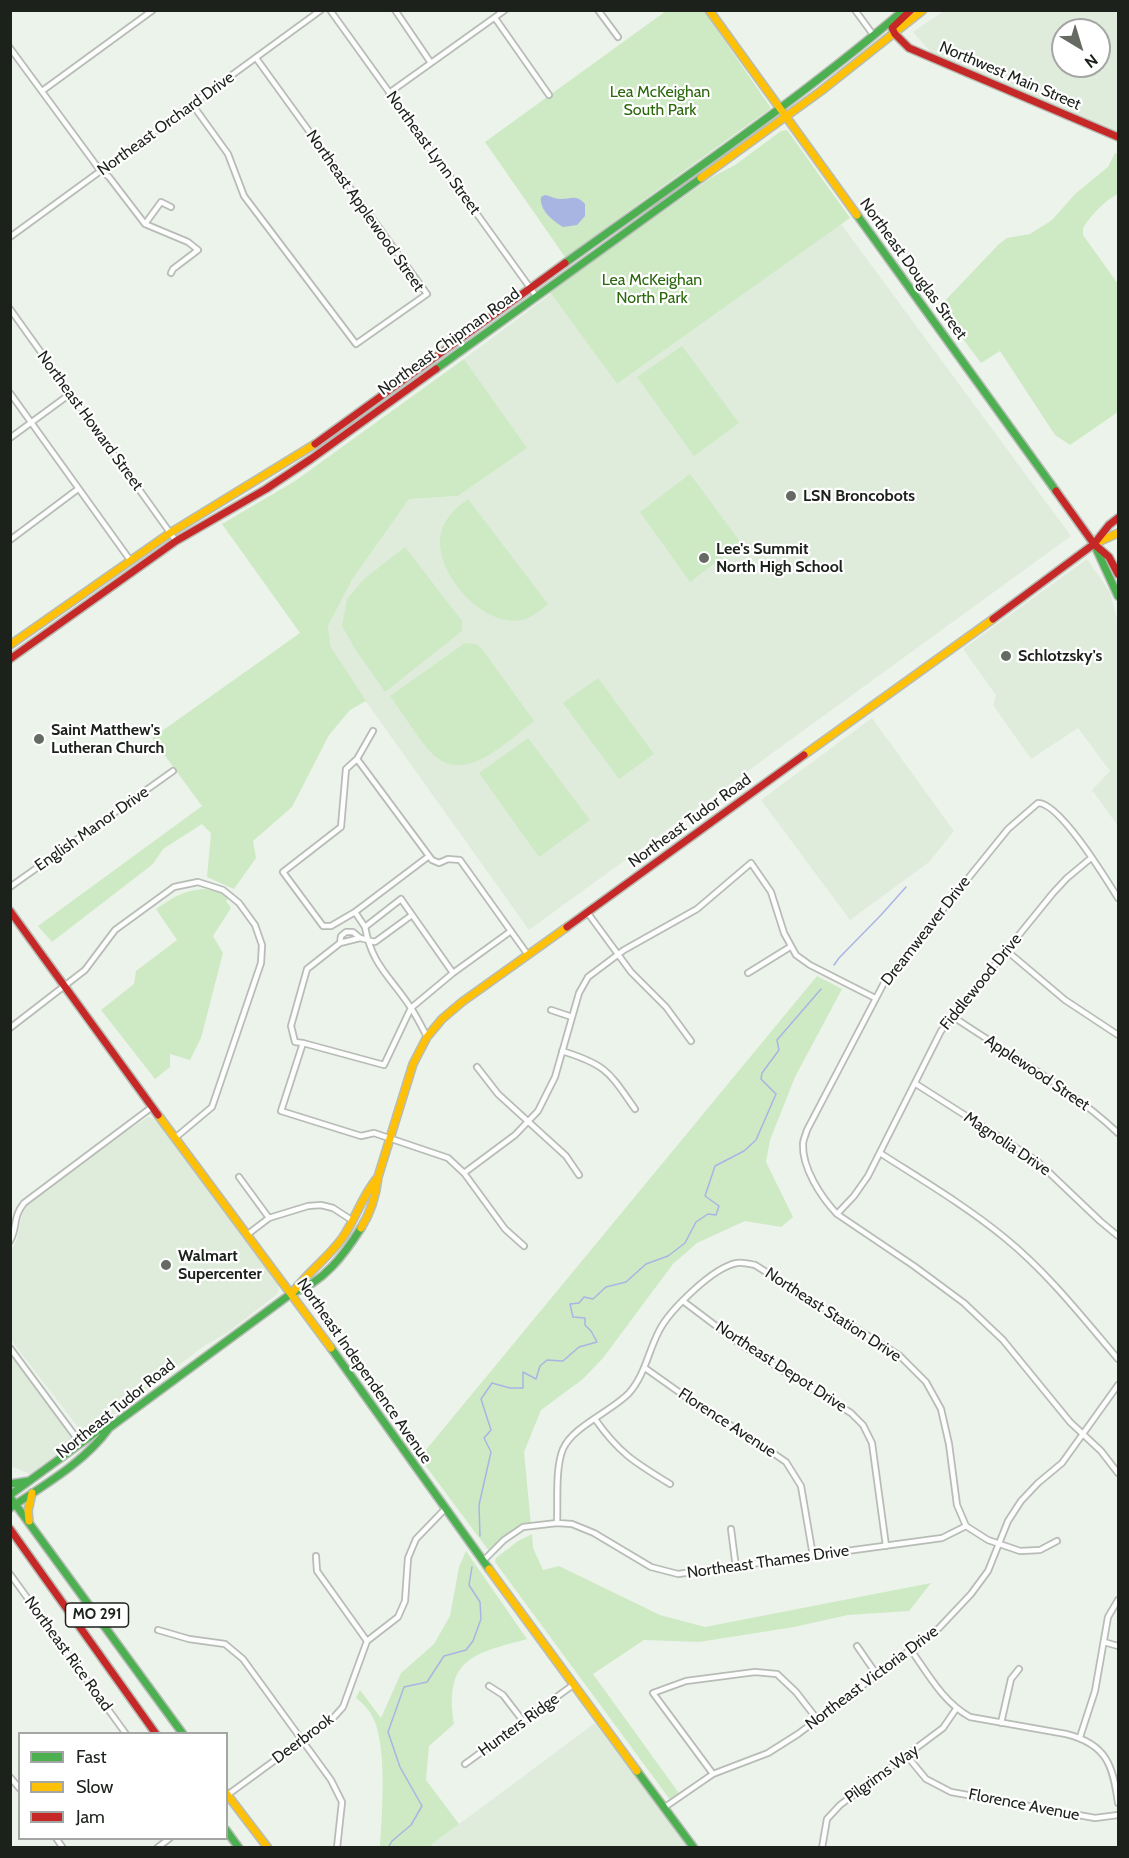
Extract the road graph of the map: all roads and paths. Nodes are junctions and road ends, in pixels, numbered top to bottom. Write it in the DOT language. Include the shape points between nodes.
graph roads {
  1 [pos="321,10"];
  2 [pos="330,10"];
  3 [pos="395,10"];
  4 [pos="505,10"];
  5 [pos="598,10"];
  6 [pos="709,10"];
  7 [pos="855,10"];
  8 [pos="904,10"];
  9 [pos="911,10"];
  10 [pos="923,10"];
  11 [pos="148,12"];
  12 [pos="495,18"];
  13 [pos="895,34"];
  14 [pos="874,36"];
  15 [pos="618,37"];
  16 [pos="10,48"];
  17 [pos="256,58"];
  18 [pos="431,63"];
  19 [pos="42,91"];
  20 [pos="389,93"];
  21 [pos="549,94"];
  22 [pos="192,104"];
  23 [pos="779,108"];
  24 [pos="785,117"];
  25 [pos="1119,137"];
  26 [pos="101,171"];
  27 [pos="171,207"];
  28 [pos="145,224"];
  29 [pos="10,237"];
  30 [pos="171,273"];
  31 [pos="530,288"];
  32 [pos="536,296"];
  33 [pos="10,309"];
  34 [pos="10,393"];
  35 [pos="70,394"];
  36 [pos="31,423"];
  37 [pos="10,438"];
  38 [pos="78,489"];
  39 [pos="1119,518"];
  40 [pos="170,533"];
  41 [pos="1119,533"];
  42 [pos="10,540"];
  43 [pos="176,541"];
  44 [pos="1094,544"];
  45 [pos="130,560"];
  46 [pos="1119,574"];
  47 [pos="1119,596"];
  48 [pos="10,646"];
  49 [pos="10,658"];
  50 [pos="373,730"];
  51 [pos="357,759"];
  52 [pos="173,771"];
  53 [pos="429,856"];
  54 [pos="1091,858"];
  55 [pos="10,886"];
  56 [pos="1119,898"];
  57 [pos="10,911"];
  58 [pos="355,912"];
  59 [pos="587,912"];
  60 [pos="412,915"];
  61 [pos="365,927"];
  62 [pos="511,931"];
  63 [pos="360,938"];
  64 [pos="367,940"];
  65 [pos="339,943"];
  66 [pos="790,947"];
  67 [pos="1007,951"];
  68 [pos="528,954"];
  69 [pos="618,954"];
  70 [pos="453,973"];
  71 [pos="748,973"];
  72 [pos="64,987"];
  73 [pos="875,998"];
  74 [pos="411,1008"];
  75 [pos="550,1010"];
  76 [pos="952,1016"];
  77 [pos="572,1017"];
  78 [pos="10,1028"];
  79 [pos="1119,1035"];
  80 [pos="427,1037"];
  81 [pos="691,1041"];
  82 [pos="303,1043"];
  83 [pos="562,1051"];
  84 [pos="477,1067"];
  85 [pos="916,1084"];
  86 [pos="152,1107"];
  87 [pos="635,1108"];
  88 [pos="528,1122"];
  89 [pos="1119,1132"];
  90 [pos="175,1138"];
  91 [pos="390,1138"];
  92 [pos="880,1153"];
  93 [pos="464,1173"];
  94 [pos="579,1175"];
  95 [pos="239,1177"];
  96 [pos="378,1177"];
  97 [pos="837,1214"];
  98 [pos="269,1218"];
  99 [pos="353,1221"];
  100 [pos="248,1234"];
  101 [pos="1119,1236"];
  102 [pos="10,1242"];
  103 [pos="524,1246"];
  104 [pos="292,1293"];
  105 [pos="683,1301"];
  106 [pos="10,1348"];
  107 [pos="1119,1359"];
  108 [pos="645,1368"];
  109 [pos="1119,1385"];
  110 [pos="595,1419"];
  111 [pos="109,1428"];
  112 [pos="1083,1435"];
  113 [pos="91,1437"];
  114 [pos="81,1444"];
  115 [pos="89,1450"];
  116 [pos="74,1461"];
  117 [pos="1119,1473"];
  118 [pos="30,1481"];
  119 [pos="10,1484"];
  120 [pos="670,1484"];
  121 [pos="32,1493"];
  122 [pos="10,1496"];
  123 [pos="13,1506"];
  124 [pos="445,1509"];
  125 [pos="29,1522"];
  126 [pos="557,1523"];
  127 [pos="966,1526"];
  128 [pos="731,1529"];
  129 [pos="11,1530"];
  130 [pos="1056,1541"];
  131 [pos="998,1543"];
  132 [pos="886,1546"];
  133 [pos="316,1556"];
  134 [pos="813,1556"];
  135 [pos="483,1561"];
  136 [pos="736,1568"];
  137 [pos="10,1574"];
  138 [pos="1119,1600"];
  139 [pos="158,1630"];
  140 [pos="367,1641"];
  141 [pos="1104,1642"];
  142 [pos="857,1646"];
  143 [pos="1119,1646"];
  144 [pos="911,1650"];
  145 [pos="1019,1669"];
  146 [pos="877,1675"];
  147 [pos="573,1685"];
  148 [pos="489,1686"];
  149 [pos="956,1709"];
  150 [pos="817,1719"];
  151 [pos="523,1721"];
  152 [pos="1001,1723"];
  153 [pos="125,1732"];
  154 [pos="155,1732"];
  155 [pos="182,1732"];
  156 [pos="1080,1737"];
  157 [pos="302,1740"];
  158 [pos="907,1756"];
  159 [pos="465,1764"];
  160 [pos="713,1774"];
  161 [pos="10,1777"];
  162 [pos="13,1784"];
  163 [pos="228,1794"];
  164 [pos="228,1796"];
  165 [pos="1119,1803"];
  166 [pos="665,1807"];
  167 [pos="1119,1815"];
  168 [pos="228,1833"];
  169 [pos="239,1848"];
  170 [pos="268,1848"];
  171 [pos="337,1848"];
  172 [pos="694,1848"];
  173 [pos="822,1848"];
  1 -- 17 [label="street, Northeast Orchard Drive"];
  2 -- 20 [label="street, Northeast Lynn Street"];
  3 -- 18 [label="street"];
  4 -- 12 [label="street"];
  5 -- 15 [label="street"];
  6 -- 23 [label="main road, Northeast Douglas Street"];
  7 -- 14 [label="street"];
  8 -- 14 [label="main road, Northeast Chipman Road"];
  9 -- 13 [label="main road" via="892,28"];
  10 -- 13 [label="main road, Northeast Chipman Road"];
  11 -- 19 [label="street"];
  12 -- 18 [label="street"];
  12 -- 21 [label="street"];
  13 -- 24 [label="main road, Northeast Chipman Road"];
  13 -- 25 [label="main road, Northwest Main Street" via="909,48"];
  14 -- 23 [label="main road, Northeast Chipman Road"];
  16 -- 19 [label="street"];
  17 -- 22 [label="street, Northeast Orchard Drive"];
  17 -- 22 [label="street, Northeast Applewood Street" via="427,294 356,344 244,196 228,154"];
  18 -- 20 [label="street"];
  19 -- 26 [label="street"];
  20 -- 31 [label="street, Northeast Lynn Street"];
  22 -- 26 [label="street, Northeast Orchard Drive"];
  23 -- 24 [label="main road, Northeast Douglas Street"];
  23 -- 31 [label="main road, Northeast Chipman Road"];
  24 -- 32 [label="main road, Northeast Chipman Road"];
  24 -- 44 [label="main road, Northeast Douglas Street"];
  26 -- 28 [label="street"];
  26 -- 29 [label="street, Northeast Orchard Drive"];
  27 -- 28 [label="street" via="161,202"];
  28 -- 30 [label="street" via="198,250"];
  31 -- 32 [label="street, Northeast Lynn Street"];
  31 -- 40 [label="main road, Northeast Chipman Road" via="302,453"];
  32 -- 43 [label="main road, Northeast Chipman Road" via="311,459"];
  33 -- 35 [label="street, Northeast Howard Street"];
  34 -- 36 [label="street"];
  35 -- 36 [label="street"];
  35 -- 40 [label="street, Northeast Howard Street"];
  36 -- 37 [label="street"];
  36 -- 38 [label="street"];
  38 -- 42 [label="street"];
  38 -- 45 [label="street"];
  39 -- 44 [label="main road, Northeast Tudor Road"];
  40 -- 43 [label="street, Northeast Howard Street"];
  40 -- 45 [label="main road, Northeast Chipman Road"];
  41 -- 44 [label="main road, Northeast Tudor Road"];
  43 -- 49 [label="main road, Northeast Chipman Road"];
  44 -- 46 [label="main road, Northeast Douglas Street" via="1109,556"];
  44 -- 47 [label="main road, Northeast Douglas Street"];
  44 -- 59 [label="main road, Northeast Tudor Road"];
  45 -- 48 [label="main road, Northeast Chipman Road"];
  50 -- 51 [label="street"];
  51 -- 53 [label="street"];
  51 -- 58 [label="street" via="346,769 342,827 283,872 323,926 331,926"];
  52 -- 55 [label="street, English Manor Drive"];
  53 -- 58 [label="street"];
  53 -- 62 [label="street" via="439,863 460,860"];
  54 -- 56 [label="street"];
  54 -- 67 [label="street, Fiddlewood Drive" via="1053,893"];
  54 -- 73 [label="street, Dreamweaver Drive" via="1065,822 1045,804 1038,803 1008,829"];
  57 -- 72 [label="main road, Northeast Independence Avenue"];
  58 -- 61 [label="street"];
  59 -- 68 [label="main road, Northeast Tudor Road"];
  59 -- 69 [label="street"];
  60 -- 61 [label="street" via="401,899"];
  60 -- 64 [label="street" via="375,942"];
  60 -- 70 [label="street"];
  61 -- 64 [label="street"];
  62 -- 68 [label="street"];
  62 -- 70 [label="street"];
  63 -- 64 [label="street"];
  63 -- 65 [label="street"];
  63 -- 65 [label="street" via="346,932"];
  64 -- 74 [label="street" via="376,963"];
  65 -- 82 [label="street" via="307,969 291,1026 295,1042"];
  66 -- 69 [label="street" via="771,892 751,863 697,909"];
  66 -- 71 [label="street"];
  66 -- 73 [label="street" via="810,965"];
  67 -- 76 [label="street, Fiddlewood Drive"];
  67 -- 79 [label="street" via="1065,1000"];
  68 -- 80 [label="main road, Northeast Tudor Road" via="462,1002"];
  69 -- 77 [label="street" via="588,977"];
  69 -- 81 [label="street"];
  70 -- 74 [label="street"];
  72 -- 78 [label="street"];
  72 -- 86 [label="main road, Northeast Independence Avenue"];
  72 -- 90 [label="street" via="85,970 115,930 174,887 198,882 223,890 239,903 255,925 262,945 261,963 212,1107"];
  73 -- 97 [label="street, Dreamweaver Drive" via="804,1139 811,1174 826,1203"];
  74 -- 80 [label="street"];
  74 -- 82 [label="street" via="384,1065"];
  75 -- 77 [label="street"];
  76 -- 85 [label="street, Fiddlewood Drive"];
  76 -- 89 [label="street, Applewood Street" via="1053,1082"];
  77 -- 83 [label="street"];
  80 -- 91 [label="main road, Northeast Tudor Road" via="413,1064"];
  82 -- 91 [label="street" via="281,1111 361,1136 374,1133"];
  83 -- 87 [label="street" via="605,1069"];
  83 -- 88 [label="street" via="550,1088"];
  84 -- 88 [label="street"];
  85 -- 92 [label="street, Fiddlewood Drive"];
  85 -- 101 [label="street, Magnolia Drive" via="1037,1161"];
  86 -- 90 [label="main road, Northeast Independence Avenue"];
  86 -- 102 [label="street" via="24,1203 15,1216"];
  88 -- 93 [label="street"];
  88 -- 94 [label="street" via="561,1150"];
  90 -- 100 [label="main road, Northeast Independence Avenue"];
  91 -- 93 [label="street" via="448,1158"];
  91 -- 96 [label="main road, Northeast Tudor Road"];
  92 -- 97 [label="street, Fiddlewood Drive" via="861,1186"];
  92 -- 107 [label="street" via="1006,1239 1057,1288"];
  93 -- 103 [label="street" via="497,1219"];
  95 -- 98 [label="street"];
  96 -- 99 [label="main road, Northeast Tudor Road"];
  96 -- 104 [label="main road, Northeast Tudor Road" via="371,1207 350,1245 309,1287"];
  97 -- 112 [label="street" via="963,1303 1003,1340"];
  98 -- 99 [label="street" via="321,1205"];
  98 -- 100 [label="street"];
  99 -- 104 [label="main road, Northeast Tudor Road" via="331,1252"];
  100 -- 104 [label="main road, Northeast Independence Avenue"];
  104 -- 111 [label="main road, Northeast Tudor Road"];
  104 -- 124 [label="main road, Northeast Independence Avenue"];
  105 -- 108 [label="street, Northeast Station Drive" via="659,1330"];
  105 -- 127 [label="street, Northeast Station Drive" via="716,1271 737,1263 755,1265 900,1356 926,1382 941,1409 957,1505"];
  105 -- 132 [label="street, Northeast Depot Drive" via="740,1344 851,1413 863,1425 872,1443"];
  106 -- 114 [label="street"];
  108 -- 110 [label="street, Northeast Station Drive" via="627,1396"];
  108 -- 134 [label="street, Florence Avenue" via="786,1462 801,1486"];
  109 -- 112 [label="street, Northeast Victoria Drive"];
  110 -- 120 [label="street" via="632,1461"];
  110 -- 126 [label="street, Northeast Station Drive" via="563,1449"];
  111 -- 113 [label="main road"];
  111 -- 115 [label="main road, Northeast Tudor Road"];
  112 -- 117 [label="street"];
  112 -- 131 [label="street, Northeast Victoria Drive" via="1062,1463 1021,1501"];
  113 -- 114 [label="main road"];
  113 -- 115 [label="main road"];
  114 -- 116 [label="main road"];
  114 -- 118 [label="main road"];
  115 -- 116 [label="main road, Northeast Tudor Road"];
  116 -- 121 [label="main road, Northeast Tudor Road"];
  118 -- 119 [label="main road"];
  118 -- 122 [label="main road"];
  121 -- 123 [label="main road, Northeast Tudor Road"];
  121 -- 125 [label="main road"];
  122 -- 123 [label="main road, MO 291"];
  123 -- 125 [label="main road, MO 291"];
  124 -- 135 [label="main road, Northeast Independence Avenue"];
  124 -- 140 [label="street" via="416,1539 408,1558 405,1601 398,1617"];
  125 -- 155 [label="main road, MO 291"];
  126 -- 135 [label="street, Northeast Thames Drive" via="523,1527"];
  126 -- 136 [label="street, Northeast Thames Drive" via="594,1533 651,1567 678,1574"];
  127 -- 131 [label="street"];
  127 -- 132 [label="street, Northeast Thames Drive" via="942,1538"];
  128 -- 136 [label="street"];
  129 -- 154 [label="main road, MO 291"];
  130 -- 131 [label="street" via="1028,1552"];
  131 -- 144 [label="street, Northeast Victoria Drive" via="988,1571 971,1594 939,1628"];
  132 -- 134 [label="street, Northeast Thames Drive"];
  133 -- 140 [label="street" via="317,1571"];
  134 -- 136 [label="street, Northeast Thames Drive"];
  135 -- 147 [label="main road, Northeast Independence Avenue"];
  137 -- 153 [label="street, Northeast Rice Road"];
  138 -- 141 [label="street" via="1108,1617"];
  139 -- 157 [label="street" via="225,1644 243,1659"];
  140 -- 157 [label="street, Deerbrook" via="342,1707"];
  141 -- 143 [label="street"];
  141 -- 156 [label="street" via="1095,1691"];
  142 -- 146 [label="street"];
  144 -- 146 [label="street, Northeast Victoria Drive"];
  144 -- 149 [label="street"];
  145 -- 152 [label="street" via="1011,1678"];
  146 -- 150 [label="street, Northeast Victoria Drive"];
  147 -- 151 [label="street, Hunters Ridge"];
  147 -- 166 [label="main road, Northeast Independence Avenue"];
  148 -- 151 [label="street" via="503,1695"];
  149 -- 152 [label="street" via="978,1719"];
  149 -- 158 [label="street, Pilgrims Way" via="944,1728"];
  150 -- 160 [label="street, Northeast Victoria Drive" via="768,1753"];
  150 -- 160 [label="street" via="777,1674 755,1672 686,1681 653,1693"];
  151 -- 159 [label="street, Hunters Ridge"];
  152 -- 156 [label="street"];
  156 -- 165 [label="street" via="1100,1750 1109,1762"];
  157 -- 163 [label="street, Deerbrook"];
  157 -- 171 [label="street" via="342,1802"];
  158 -- 167 [label="street, Florence Avenue" via="926,1779 951,1791 1095,1818"];
  158 -- 173 [label="street, Pilgrims Way" via="840,1804 827,1819"];
  160 -- 166 [label="street, Northeast Victoria Drive"];
  161 -- 162 [label="street"];
  164 -- 170 [label="main road"];
  166 -- 172 [label="main road, Northeast Independence Avenue"];
  168 -- 169 [label="main road"];
}
